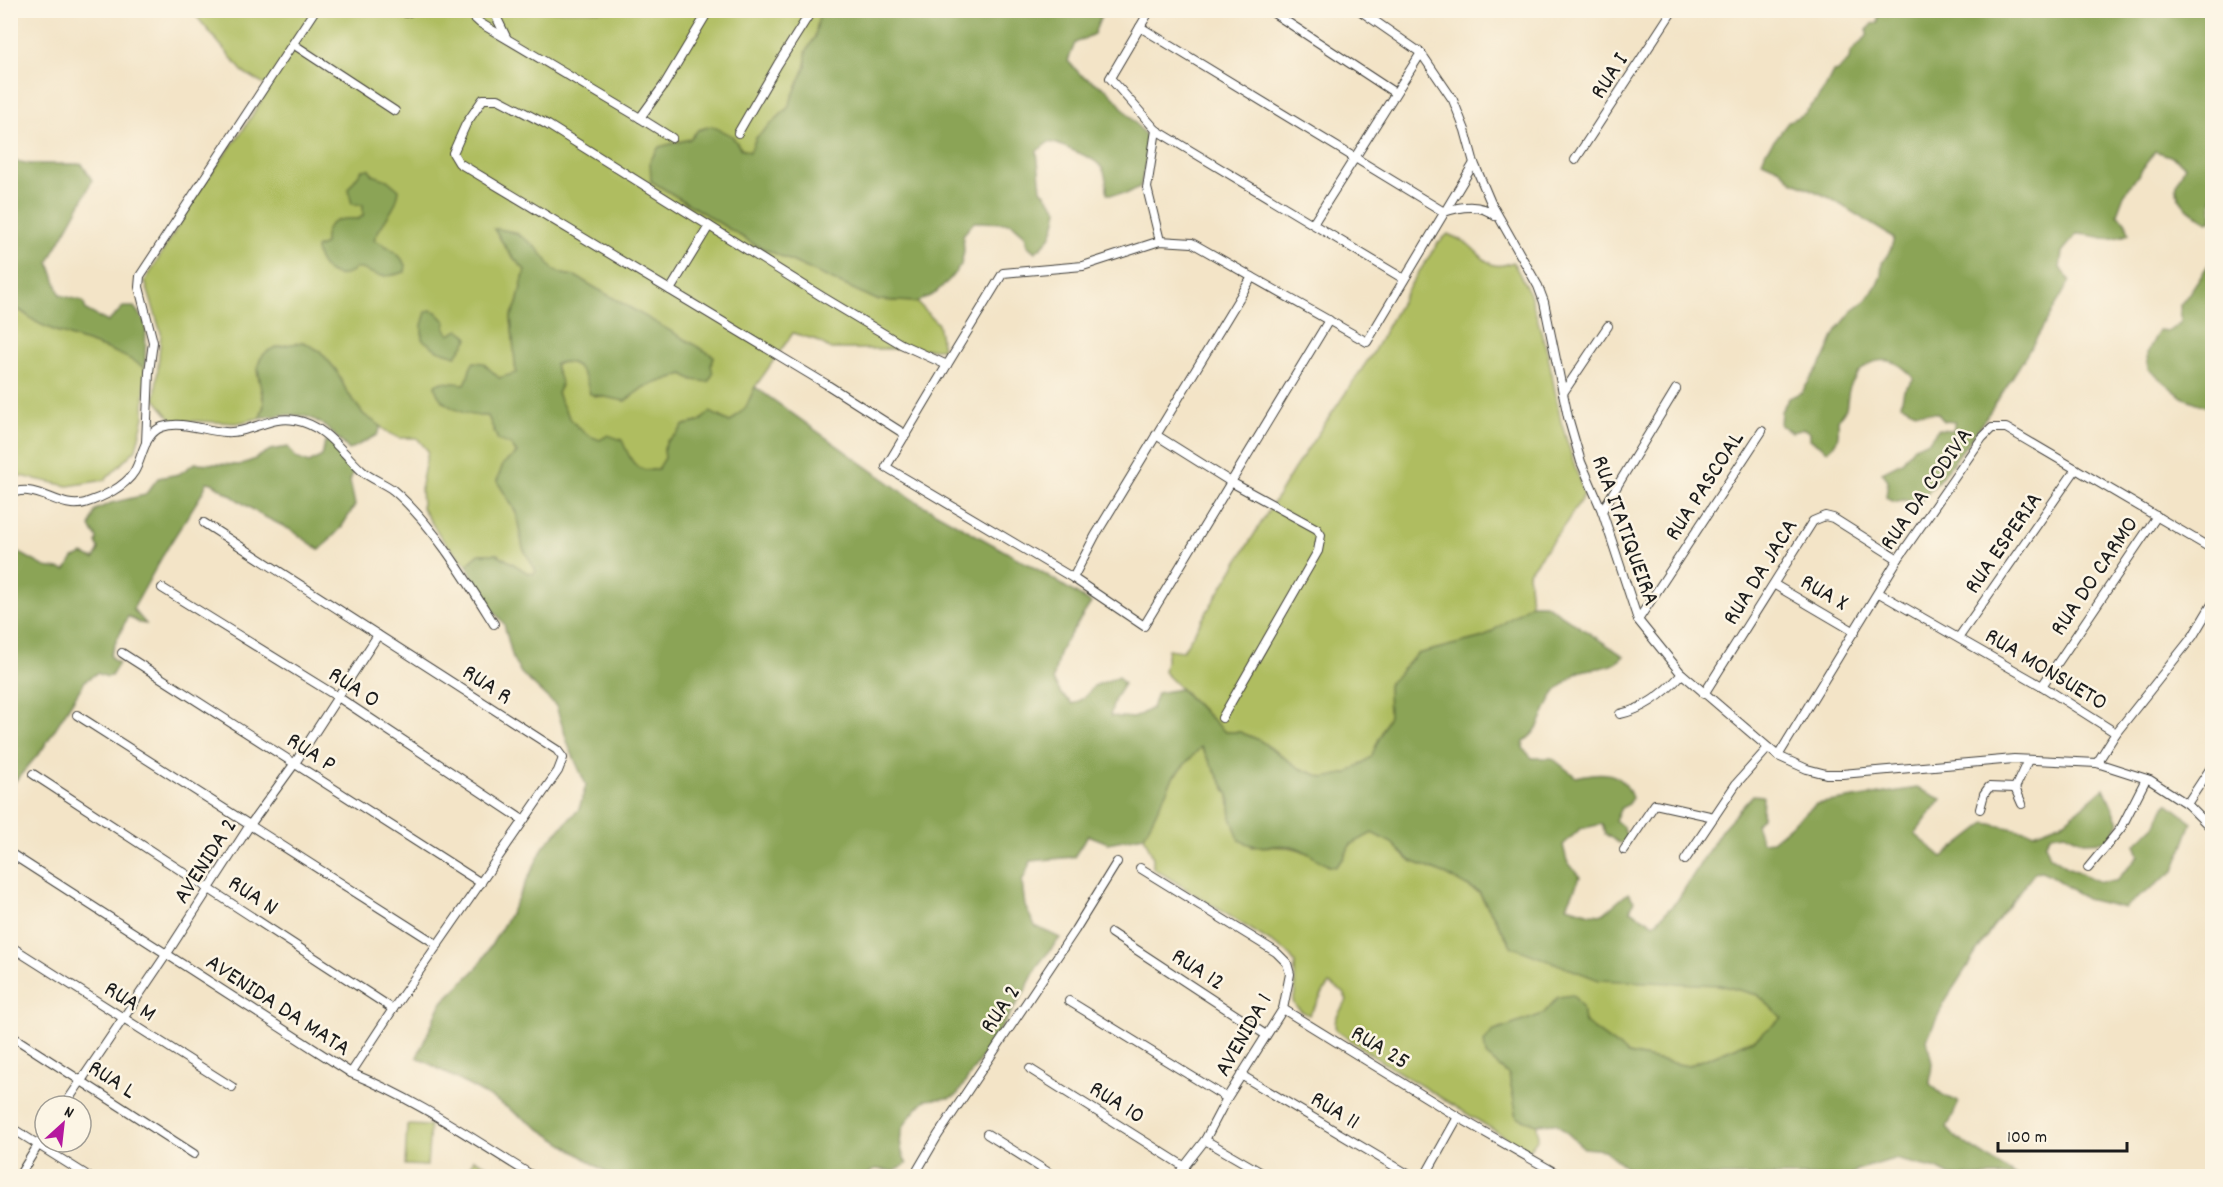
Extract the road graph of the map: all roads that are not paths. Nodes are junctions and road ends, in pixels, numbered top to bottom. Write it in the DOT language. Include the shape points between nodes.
graph roads {
  1 [pos="315,10"];
  2 [pos="400,10"];
  3 [pos="415,10"];
  4 [pos="466,10"];
  5 [pos="493,10"];
  6 [pos="709,10"];
  7 [pos="812,10"];
  8 [pos="1150,10"];
  9 [pos="1269,10"];
  10 [pos="1359,10"];
  11 [pos="1673,10"];
  12 [pos="1140,27"];
  13 [pos="508,39"];
  14 [pos="293,44"];
  15 [pos="1421,53"];
  16 [pos="1395,93"];
  17 [pos="395,111"];
  18 [pos="640,118"];
  19 [pos="1156,130"];
  20 [pos="738,134"];
  21 [pos="672,138"];
  22 [pos="1356,159"];
  23 [pos="1575,160"];
  24 [pos="1474,163"];
  25 [pos="1444,212"];
  26 [pos="1313,224"];
  27 [pos="709,226"];
  28 [pos="1506,232"];
  29 [pos="1160,241"];
  30 [pos="1252,277"];
  31 [pos="1404,279"];
  32 [pos="670,290"];
  33 [pos="1329,320"];
  34 [pos="1608,326"];
  35 [pos="947,365"];
  36 [pos="1676,389"];
  37 [pos="1563,393"];
  38 [pos="1762,431"];
  39 [pos="906,435"];
  40 [pos="1156,435"];
  41 [pos="146,443"];
  42 [pos="2076,469"];
  43 [pos="1231,482"];
  44 [pos="10,493"];
  45 [pos="1602,511"];
  46 [pos="2157,516"];
  47 [pos="204,523"];
  48 [pos="2212,549"];
  49 [pos="1898,559"];
  50 [pos="1073,578"];
  51 [pos="1774,585"];
  52 [pos="162,588"];
  53 [pos="1879,593"];
  54 [pos="2212,604"];
  55 [pos="1638,620"];
  56 [pos="494,624"];
  57 [pos="1855,632"];
  58 [pos="378,635"];
  59 [pos="1959,637"];
  60 [pos="122,653"];
  61 [pos="1682,674"];
  62 [pos="2042,686"];
  63 [pos="1704,694"];
  64 [pos="338,697"];
  65 [pos="1620,714"];
  66 [pos="77,715"];
  67 [pos="1222,718"];
  68 [pos="2116,733"];
  69 [pos="1768,748"];
  70 [pos="1778,756"];
  71 [pos="2028,760"];
  72 [pos="295,763"];
  73 [pos="2097,763"];
  74 [pos="2212,766"];
  75 [pos="33,774"];
  76 [pos="2146,779"];
  77 [pos="2015,788"];
  78 [pos="2022,804"];
  79 [pos="2187,804"];
  80 [pos="1980,809"];
  81 [pos="1714,817"];
  82 [pos="524,820"];
  83 [pos="250,825"];
  84 [pos="2212,829"];
  85 [pos="1624,850"];
  86 [pos="10,853"];
  87 [pos="1685,860"];
  88 [pos="1117,862"];
  89 [pos="1140,868"];
  90 [pos="2088,868"];
  91 [pos="481,883"];
  92 [pos="209,888"];
  93 [pos="1111,933"];
  94 [pos="438,945"];
  95 [pos="10,946"];
  96 [pos="166,954"];
  97 [pos="1069,1001"];
  98 [pos="393,1009"];
  99 [pos="1283,1009"];
  100 [pos="123,1018"];
  101 [pos="10,1035"];
  102 [pos="1266,1035"];
  103 [pos="1030,1069"];
  104 [pos="351,1073"];
  105 [pos="1241,1076"];
  106 [pos="81,1081"];
  107 [pos="232,1087"];
  108 [pos="72,1094"];
  109 [pos="1227,1098"];
  110 [pos="1458,1117"];
  111 [pos="10,1127"];
  112 [pos="987,1134"];
  113 [pos="1205,1140"];
  114 [pos="33,1142"];
  115 [pos="33,1154"];
  116 [pos="53,1154"];
  117 [pos="194,1154"];
  118 [pos="1185,1167"];
  119 [pos="20,1176"];
  120 [pos="88,1176"];
  121 [pos="533,1176"];
  122 [pos="914,1176"];
  123 [pos="1054,1176"];
  124 [pos="1177,1176"];
  125 [pos="1267,1176"];
  126 [pos="1411,1176"];
  127 [pos="1425,1176"];
  128 [pos="1561,1176"];
  1 -- 14 [label="street"];
  2 -- 3 [label="street"];
  4 -- 13 [label="street"];
  5 -- 13 [label="street"];
  6 -- 18 [label="street"];
  7 -- 20 [label="street"];
  8 -- 12 [label="street"];
  9 -- 16 [label="street"];
  10 -- 15 [label="street, RUA ITATIQUEIRA"];
  11 -- 23 [label="street, RUA I"];
  12 -- 19 [label="street" via="1110,78"];
  12 -- 22 [label="street"];
  13 -- 18 [label="street"];
  14 -- 17 [label="street"];
  14 -- 41 [label="street" via="140,276 139,287 153,342"];
  15 -- 16 [label="street"];
  15 -- 24 [label="street, RUA ITATIQUEIRA" via="1453,100"];
  16 -- 22 [label="street"];
  18 -- 21 [label="street"];
  19 -- 26 [label="street"];
  19 -- 29 [label="street" via="1147,188"];
  22 -- 25 [label="street"];
  22 -- 26 [label="street"];
  24 -- 25 [label="street"];
  24 -- 28 [label="street, RUA ITATIQUEIRA"];
  25 -- 28 [label="street" via="1479,207 1499,220"];
  25 -- 31 [label="street"];
  26 -- 31 [label="street"];
  27 -- 32 [label="street"];
  27 -- 32 [label="street" via="498,99 483,99 466,124 453,153 459,163"];
  27 -- 35 [label="street" via="901,344"];
  28 -- 37 [label="street, RUA ITATIQUEIRA" via="1544,302"];
  29 -- 30 [label="street" via="1192,243"];
  29 -- 35 [label="street" via="1083,266 1003,273"];
  30 -- 33 [label="street"];
  30 -- 40 [label="street"];
  31 -- 33 [label="street" via="1367,342"];
  32 -- 39 [label="street"];
  33 -- 43 [label="street"];
  34 -- 37 [label="street"];
  35 -- 39 [label="street"];
  36 -- 45 [label="street"];
  37 -- 45 [label="street, RUA ITATIQUEIRA" via="1581,462"];
  38 -- 55 [label="street, RUA PASCOAL"];
  39 -- 50 [label="street" via="886,467"];
  40 -- 43 [label="street"];
  40 -- 50 [label="street"];
  41 -- 44 [label="street" via="127,481 86,503 69,505 26,490"];
  41 -- 56 [label="street" via="154,432 172,425 234,432 284,419 323,430 363,472 392,490 425,524"];
  42 -- 46 [label="street, RUA DA CODIVA"];
  42 -- 49 [label="street, RUA DA CODIVA" via="2006,428 1992,428"];
  42 -- 59 [label="street, RUA ESPERIA"];
  43 -- 50 [label="street" via="1144,626"];
  43 -- 67 [label="street" via="1317,529 1321,540"];
  45 -- 55 [label="street, RUA ITATIQUEIRA"];
  46 -- 48 [label="street, RUA DA CODIVA"];
  46 -- 62 [label="street, RUA DO CARMO"];
  47 -- 58 [label="street"];
  49 -- 51 [label="street, RUA DA JACA" via="1825,516 1813,521"];
  49 -- 53 [label="street, RUA DA CODIVA"];
  51 -- 57 [label="street, RUA X"];
  51 -- 63 [label="street, RUA DA JACA"];
  52 -- 64 [label="street, RUA O"];
  53 -- 57 [label="street, RUA DA CODIVA"];
  53 -- 59 [label="street, RUA MONSUETO"];
  54 -- 68 [label="street, RUA MONSUETO" via="2193,636"];
  55 -- 61 [label="street, RUA ITATIQUEIRA"];
  57 -- 70 [label="street, RUA DA CODIVA"];
  58 -- 64 [label="street, AVENIDA 2"];
  58 -- 82 [label="street, RUA R" via="557,750 563,758 558,771"];
  59 -- 62 [label="street, RUA MONSUETO"];
  60 -- 72 [label="street, RUA P"];
  61 -- 63 [label="street, RUA ITATIQUEIRA"];
  61 -- 65 [label="street" via="1635,711"];
  62 -- 68 [label="street, RUA MONSUETO"];
  63 -- 69 [label="street, RUA ITATIQUEIRA"];
  64 -- 72 [label="street, AVENIDA 2"];
  64 -- 82 [label="street, RUA O"];
  66 -- 83 [label="street"];
  68 -- 73 [label="street"];
  69 -- 70 [label="street, RUA ITATIQUEIRA"];
  69 -- 81 [label="street"];
  70 -- 71 [label="street, RUA ITATIQUEIRA" via="1826,774"];
  71 -- 73 [label="street, RUA ITATIQUEIRA"];
  71 -- 77 [label="street"];
  72 -- 83 [label="street, AVENIDA 2"];
  72 -- 91 [label="street, RUA P"];
  73 -- 76 [label="street, RUA ITATIQUEIRA"];
  74 -- 79 [label="street"];
  75 -- 92 [label="street, RUA N"];
  76 -- 79 [label="street, RUA ITATIQUEIRA"];
  76 -- 90 [label="street" via="2121,828"];
  77 -- 78 [label="street"];
  77 -- 80 [label="street" via="1989,787"];
  79 -- 84 [label="street, RUA ITATIQUEIRA"];
  81 -- 85 [label="street" via="1655,804"];
  81 -- 87 [label="street"];
  82 -- 91 [label="street"];
  83 -- 92 [label="street, AVENIDA 2"];
  83 -- 94 [label="street"];
  86 -- 96 [label="street, AVENIDA DA MATA"];
  88 -- 122 [label="street, RUA 2"];
  89 -- 99 [label="street, AVENIDA 1" via="1276,952 1287,963 1290,974"];
  91 -- 94 [label="street"];
  92 -- 96 [label="street, AVENIDA 2"];
  92 -- 98 [label="street, RUA N"];
  93 -- 102 [label="street, RUA 12"];
  94 -- 98 [label="street"];
  95 -- 100 [label="street, RUA M"];
  96 -- 100 [label="street, AVENIDA 2"];
  96 -- 104 [label="street, AVENIDA DA MATA"];
  97 -- 109 [label="street"];
  98 -- 104 [label="street"];
  99 -- 102 [label="street, AVENIDA 1"];
  99 -- 110 [label="street, RUA 25"];
  100 -- 106 [label="street, AVENIDA 2"];
  100 -- 107 [label="street, RUA M"];
  101 -- 106 [label="street, RUA L"];
  102 -- 105 [label="street, AVENIDA 1"];
  103 -- 118 [label="street, RUA 10"];
  104 -- 121 [label="street, AVENIDA DA MATA" via="386,1087"];
  105 -- 109 [label="street, AVENIDA 1"];
  105 -- 126 [label="street, RUA 11"];
  106 -- 108 [label="street, AVENIDA 2"];
  106 -- 117 [label="street, RUA L"];
  109 -- 113 [label="street, AVENIDA 1"];
  110 -- 127 [label="street"];
  110 -- 128 [label="street, RUA 25"];
  111 -- 114 [label="street"];
  112 -- 123 [label="street"];
  113 -- 118 [label="street, AVENIDA 1"];
  113 -- 125 [label="street"];
  115 -- 119 [label="street"];
  116 -- 120 [label="street"];
  118 -- 124 [label="street, AVENIDA 1"];
}
